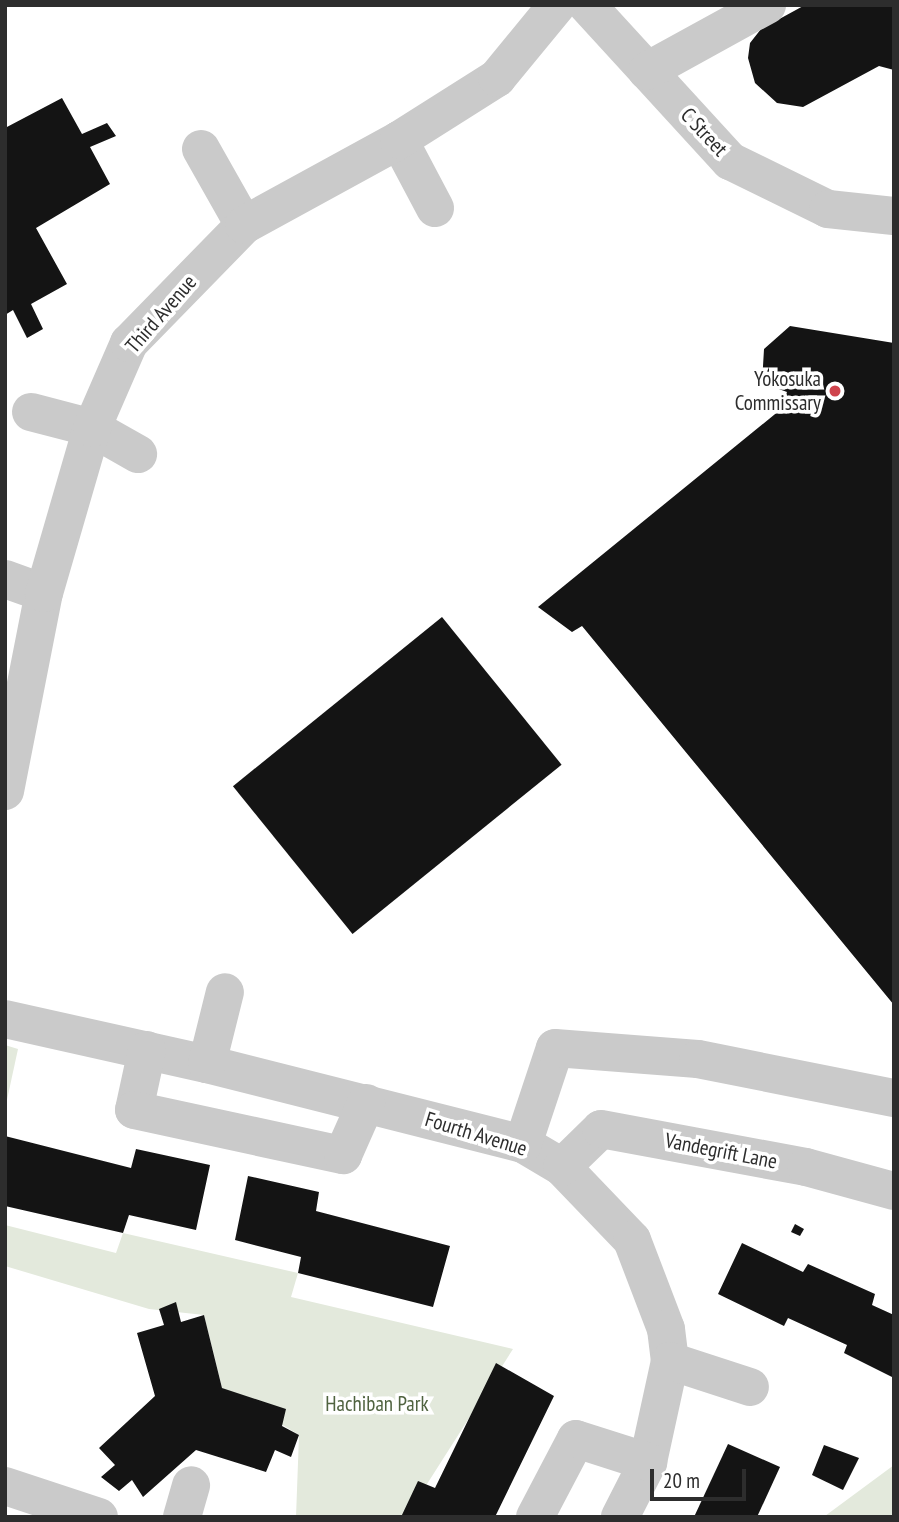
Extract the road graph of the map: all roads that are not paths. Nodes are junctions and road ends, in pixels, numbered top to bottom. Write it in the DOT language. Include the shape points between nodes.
graph roads {
  1 [pos="557,5"];
  2 [pos="587,5"];
  3 [pos="767,5"];
  4 [pos="647,72"];
  5 [pos="400,140"];
  6 [pos="201,149"];
  7 [pos="435,208"];
  8 [pos="894,216"];
  9 [pos="244,225"];
  10 [pos="32,412"];
  11 [pos="92,428"];
  12 [pos="138,454"];
  13 [pos="5,579"];
  14 [pos="44,593"];
  15 [pos="5,791"];
  16 [pos="225,992"];
  17 [pos="5,1019"];
  18 [pos="147,1050"];
  19 [pos="207,1064"];
  20 [pos="894,1098"];
  21 [pos="366,1103"];
  22 [pos="523,1144"];
  23 [pos="562,1167"];
  24 [pos="894,1191"];
  25 [pos="670,1361"];
  26 [pos="750,1387"];
  27 [pos="649,1462"];
  28 [pos="5,1486"];
  29 [pos="99,1517"];
  30 [pos="535,1517"];
  31 [pos="620,1517"];
  1 -- 5 [label="street, Third Avenue" via="496,78"];
  2 -- 4 [label="street, C Street"];
  3 -- 4 [label="street"];
  4 -- 8 [label="street, C Street" via="730,161 828,208"];
  5 -- 7 [label="street"];
  5 -- 9 [label="street, Third Avenue"];
  6 -- 9 [label="street"];
  9 -- 11 [label="street, Third Avenue" via="129,343"];
  10 -- 11 [label="street"];
  11 -- 12 [label="street"];
  11 -- 14 [label="street, Third Avenue"];
  13 -- 14 [label="street"];
  14 -- 15 [label="street, Third Avenue"];
  16 -- 19 [label="street"];
  17 -- 18 [label="street, Fourth Avenue"];
  18 -- 19 [label="street, Fourth Avenue"];
  18 -- 21 [label="street" via="134,1110 343,1155"];
  19 -- 21 [label="street, Fourth Avenue"];
  20 -- 22 [label="street" via="698,1059 555,1048"];
  21 -- 22 [label="street, Fourth Avenue"];
  22 -- 23 [label="street, Fourth Avenue"];
  23 -- 24 [label="street, Vandegrift Lane" via="601,1129 806,1167"];
  23 -- 25 [label="street, Fourth Avenue" via="632,1240 666,1329"];
  25 -- 26 [label="street"];
  25 -- 27 [label="street, Fourth Avenue"];
  27 -- 30 [label="street" via="576,1439"];
  27 -- 31 [label="street, Fourth Avenue"];
  28 -- 29 [label="street"];
}
